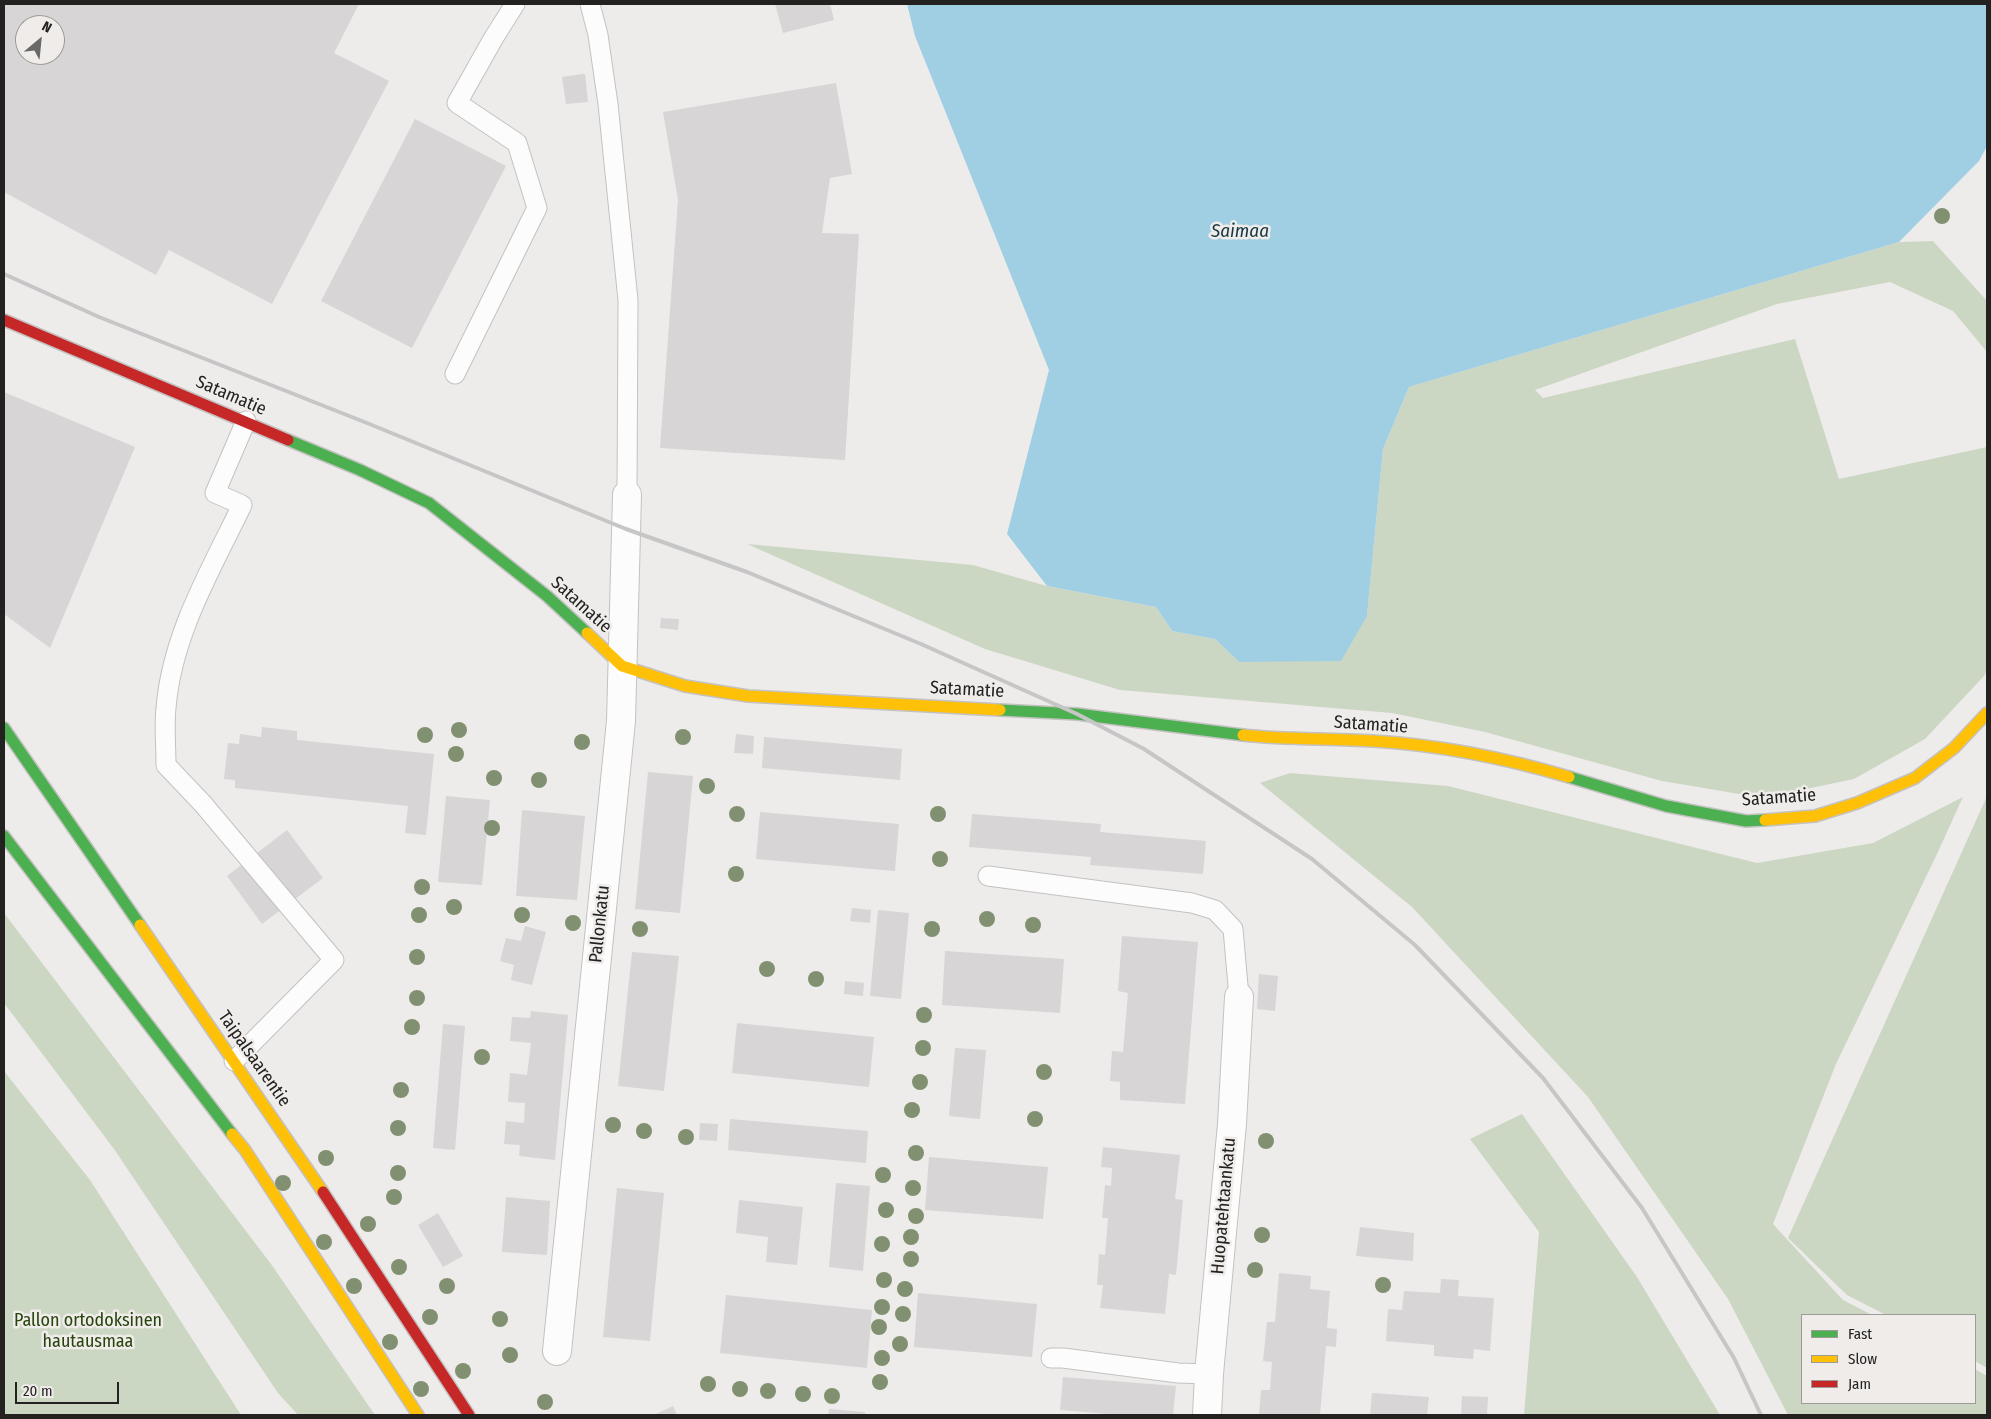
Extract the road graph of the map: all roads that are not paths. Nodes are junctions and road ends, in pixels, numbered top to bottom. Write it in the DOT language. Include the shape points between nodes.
graph roads {
  1 [pos="516,4"];
  2 [pos="590,4"];
  3 [pos="4,320"];
  4 [pos="455,374"];
  5 [pos="246,421"];
  6 [pos="627,495"];
  7 [pos="622,666"];
  8 [pos="1987,713"];
  9 [pos="4,728"];
  10 [pos="4,836"];
  11 [pos="988,876"];
  12 [pos="1239,997"];
  13 [pos="234,1061"];
  14 [pos="556,1351"];
  15 [pos="1051,1358"];
  16 [pos="1209,1374"];
  17 [pos="418,1415"];
  18 [pos="469,1415"];
  19 [pos="1207,1415"];
  1 -- 4 [label="lane" via="457,103 517,143 537,208"];
  2 -- 6 [label="lane" via="608,104 628,300"];
  3 -- 5 [label="street, Satamatie"];
  5 -- 7 [label="street, Satamatie" via="429,503 547,596"];
  5 -- 13 [label="lane" via="215,493 242,505 186,622 175,656 166,708 166,765 213,815 334,960"];
  6 -- 7 [label="street, Pallonkatu"];
  7 -- 8 [label="street, Satamatie" via="685,686 748,696 1077,714 1262,737 1375,741 1463,751 1534,767 1666,806 1746,821 1815,816 1857,803 1915,778 1954,748"];
  7 -- 14 [label="street, Pallonkatu" via="619,740"];
  9 -- 13 [label="street, Taipalsaarentie"];
  10 -- 17 [label="street" via="245,1150"];
  11 -- 12 [label="lane" via="1192,903 1215,910 1233,929"];
  12 -- 16 [label="street, Huopatehtaankatu" via="1232,1124"];
  13 -- 18 [label="street, Taipalsaarentie"];
  15 -- 16 [label="lane"];
  16 -- 19 [label="street, Huopatehtaankatu"];
}
